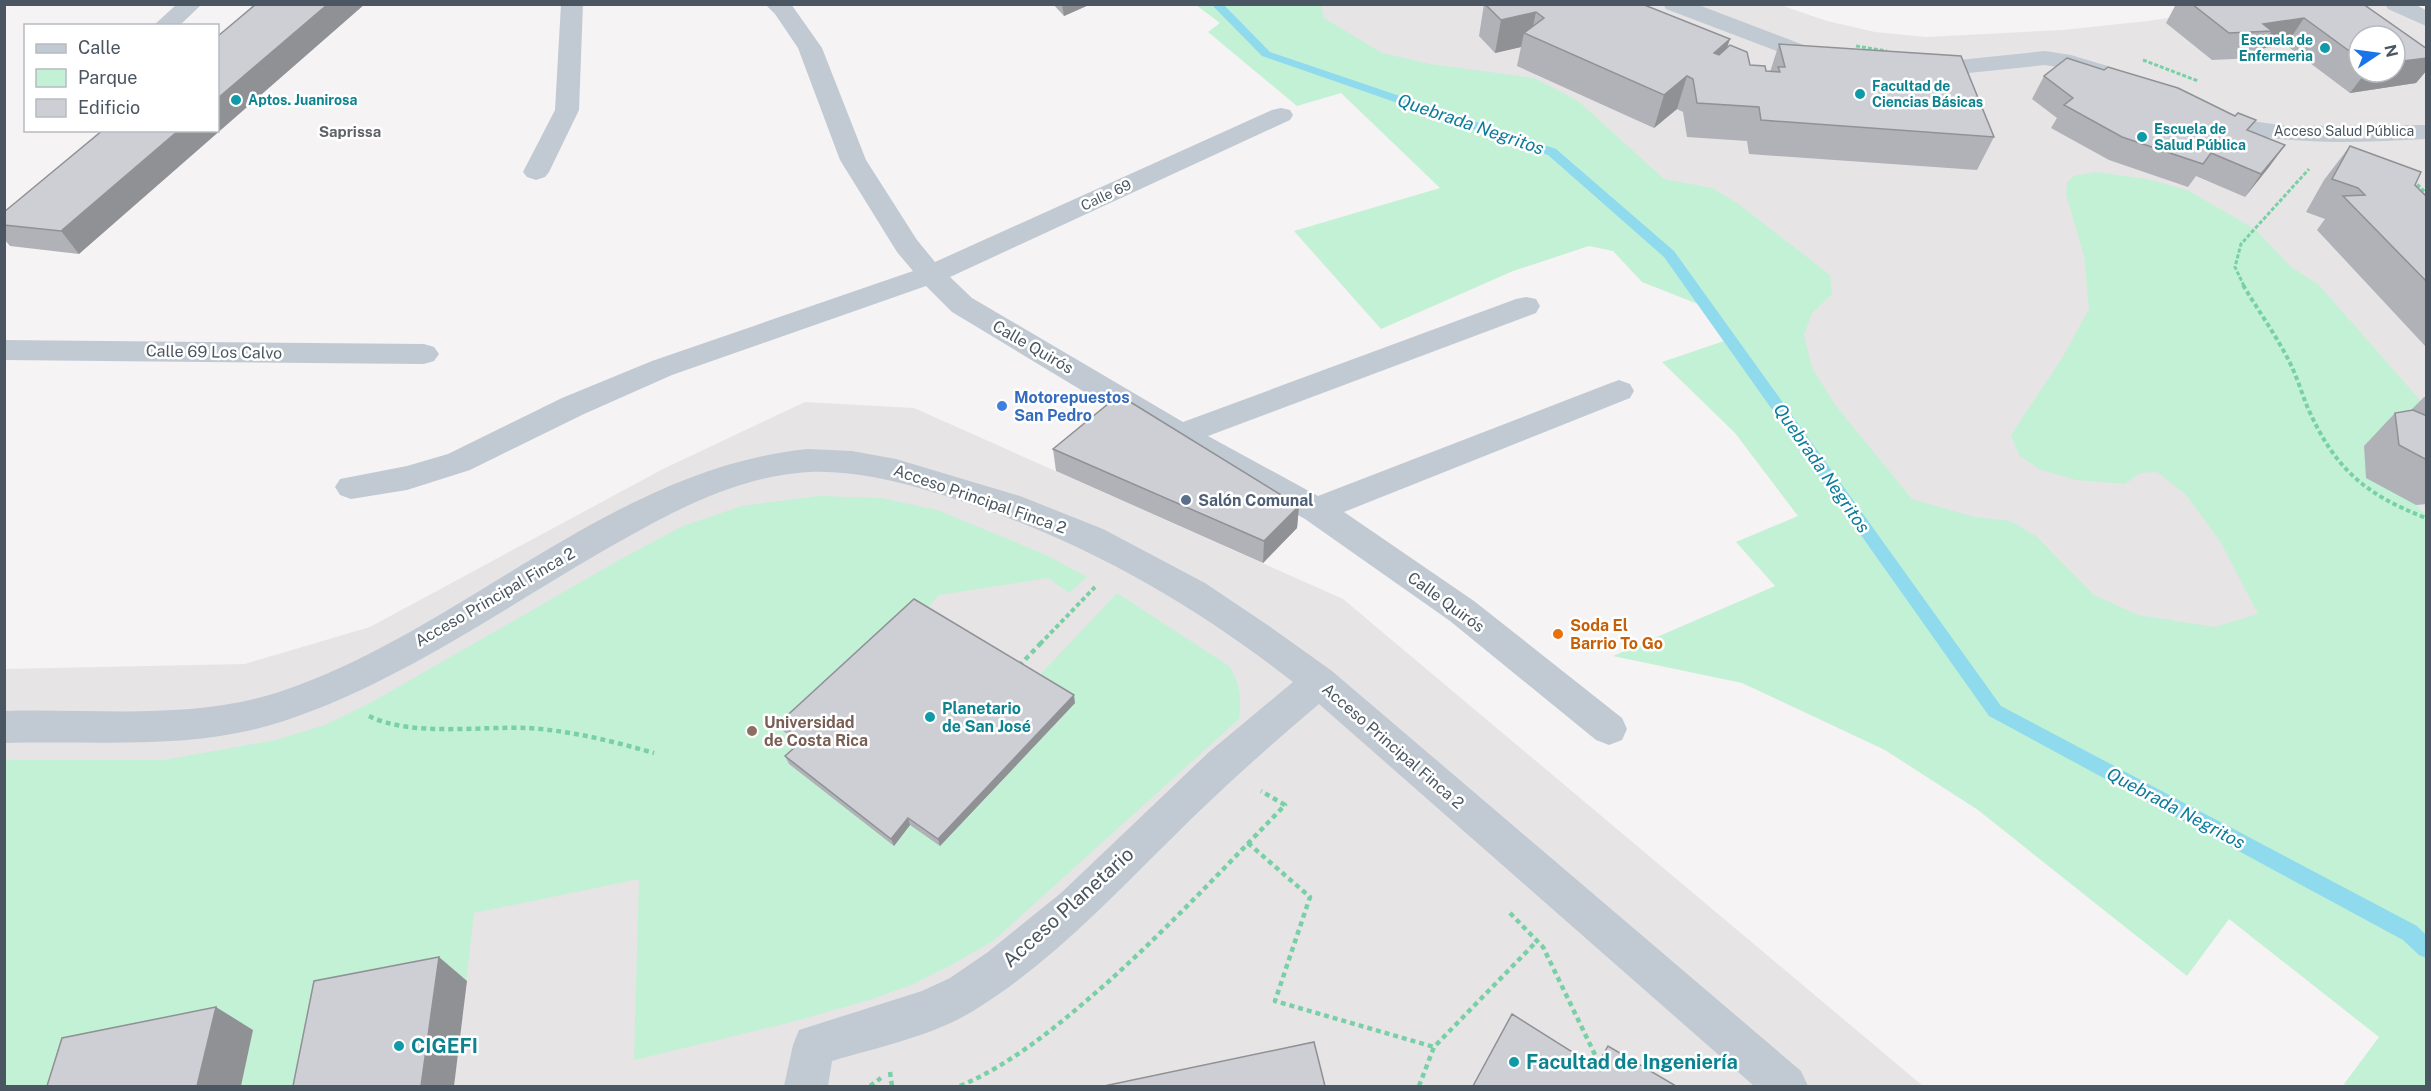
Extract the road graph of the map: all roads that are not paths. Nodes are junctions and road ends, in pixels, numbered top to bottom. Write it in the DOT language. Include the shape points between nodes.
graph roads {
  1 [pos="191,4"];
  2 [pos="572,4"];
  3 [pos="776,4"];
  4 [pos="1674,4"];
  5 [pos="2397,4"];
  6 [pos="2424,21"];
  7 [pos="166,24"];
  8 [pos="1848,67"];
  9 [pos="1898,72"];
  10 [pos="2126,81"];
  11 [pos="2188,108"];
  12 [pos="1281,115"];
  13 [pos="2427,132"];
  14 [pos="536,172"];
  15 [pos="931,275"];
  16 [pos="1526,306"];
  17 [pos="4,350"];
  18 [pos="424,354"];
  19 [pos="1619,391"];
  20 [pos="1180,435"];
  21 [pos="351,487"];
  22 [pos="1316,510"];
  23 [pos="1319,682"];
  24 [pos="4,727"];
  25 [pos="1609,729"];
  26 [pos="806,1086"];
  27 [pos="1786,1086"];
  1 -- 7 [label="street"];
  2 -- 14 [label="street" via="567,110"];
  3 -- 15 [label="street, Calle Quirós" via="810,48 853,160 907,246"];
  4 -- 8 [label="street"];
  5 -- 6 [label="street"];
  9 -- 10 [label="street" via="2045,58 2071,62"];
  11 -- 13 [label="street, Acceso Salud Pública" via="2220,122 2280,133"];
  12 -- 15 [label="street, Calle 69"];
  15 -- 20 [label="street, Calle Quirós" via="962,305"];
  15 -- 21 [label="street, Calle 69" via="662,368 459,462 407,478"];
  16 -- 20 [label="street"];
  17 -- 18 [label="street, Calle 69 Los Calvo"];
  19 -- 22 [label="street"];
  20 -- 22 [label="street, Calle Quirós"];
  22 -- 25 [label="street, Calle Quirós" via="1462,611"];
  23 -- 24 [label="street, Acceso Principal Finca 2" via="1261,637 1193,593 1133,558 1055,521 895,468 831,460 786,463 739,473 686,493 348,680 297,700 204,725"];
  23 -- 26 [label="street, Acceso Planetario" via="1222,764 1075,906 1003,966 965,993 926,1011 814,1045"];
  23 -- 27 [label="street, Acceso Principal Finca 2"];
}
